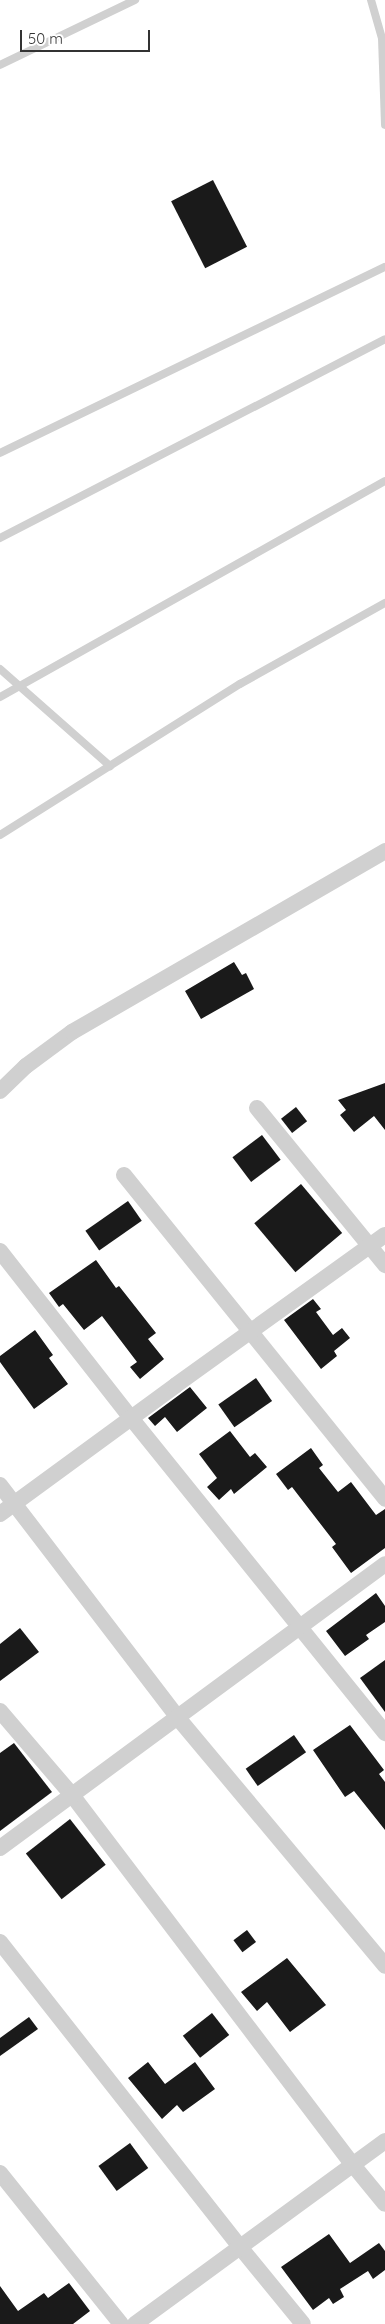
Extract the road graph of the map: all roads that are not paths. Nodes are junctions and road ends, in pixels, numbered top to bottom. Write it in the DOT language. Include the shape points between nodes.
graph roads {
  1 [pos="135,0"];
  2 [pos="371,0"];
  3 [pos="0,65"];
  4 [pos="385,125"];
  5 [pos="385,267"];
  6 [pos="385,339"];
  7 [pos="0,453"];
  8 [pos="385,481"];
  9 [pos="0,538"];
  10 [pos="385,603"];
  11 [pos="0,669"];
  12 [pos="20,686"];
  13 [pos="0,697"];
  14 [pos="110,766"];
  15 [pos="0,835"];
  16 [pos="385,851"];
  17 [pos="0,1091"];
  18 [pos="257,1108"];
  19 [pos="124,1175"];
  20 [pos="385,1235"];
  21 [pos="369,1246"];
  22 [pos="0,1251"];
  23 [pos="385,1265"];
  24 [pos="250,1331"];
  25 [pos="131,1418"];
  26 [pos="0,1485"];
  27 [pos="385,1499"];
  28 [pos="14,1504"];
  29 [pos="0,1514"];
  30 [pos="385,1564"];
  31 [pos="299,1629"];
  32 [pos="0,1711"];
  33 [pos="178,1718"];
  34 [pos="385,1734"];
  35 [pos="72,1795"];
  36 [pos="0,1848"];
  37 [pos="0,1942"];
  38 [pos="385,1966"];
  39 [pos="385,2141"];
  40 [pos="353,2165"];
  41 [pos="0,2173"];
  42 [pos="385,2204"];
  43 [pos="240,2248"];
  44 [pos="121,2324"];
  45 [pos="135,2324"];
  46 [pos="303,2324"];
  1 -- 3 [label="lane"];
  2 -- 4 [label="lane" via="382,38"];
  5 -- 7 [label="lane"];
  6 -- 9 [label="lane"];
  8 -- 12 [label="lane"];
  10 -- 14 [label="lane" via="240,684"];
  11 -- 12 [label="lane"];
  12 -- 13 [label="lane"];
  12 -- 14 [label="lane"];
  14 -- 15 [label="lane"];
  16 -- 17 [label="street" via="72,1032 26,1066"];
  18 -- 21 [label="street"];
  19 -- 24 [label="street"];
  20 -- 21 [label="street"];
  21 -- 23 [label="street"];
  21 -- 24 [label="street"];
  22 -- 25 [label="street"];
  24 -- 25 [label="street"];
  24 -- 27 [label="street"];
  25 -- 28 [label="street"];
  25 -- 31 [label="street"];
  26 -- 28 [label="street"];
  28 -- 29 [label="street"];
  28 -- 33 [label="street"];
  30 -- 31 [label="street"];
  31 -- 33 [label="street"];
  31 -- 34 [label="street"];
  32 -- 35 [label="street"];
  33 -- 35 [label="street"];
  33 -- 38 [label="street"];
  35 -- 36 [label="street"];
  35 -- 40 [label="street"];
  37 -- 43 [label="street"];
  39 -- 40 [label="street"];
  40 -- 42 [label="street"];
  40 -- 43 [label="street"];
  41 -- 44 [label="street"];
  43 -- 45 [label="street"];
  43 -- 46 [label="street"];
}
